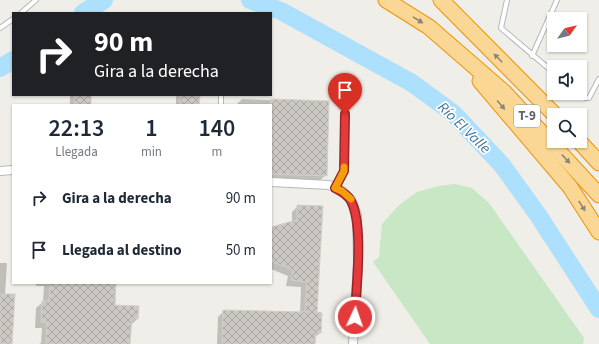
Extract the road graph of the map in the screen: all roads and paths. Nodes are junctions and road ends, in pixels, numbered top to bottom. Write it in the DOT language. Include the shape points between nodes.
graph roads {
  1 [pos="36,0"];
  2 [pos="386,0"];
  3 [pos="441,0"];
  4 [pos="507,0"];
  5 [pos="557,0"];
  6 [pos="22,12"];
  7 [pos="12,20"];
  8 [pos="0,28"];
  9 [pos="449,43"];
  10 [pos="532,56"];
  11 [pos="547,68"];
  12 [pos="599,79"];
  13 [pos="587,98"];
  14 [pos="345,100"];
  15 [pos="549,108"];
  16 [pos="585,148"];
  17 [pos="599,163"];
  18 [pos="12,170"];
  19 [pos="0,171"];
  20 [pos="272,182"];
  21 [pos="335,188"];
  22 [pos="599,195"];
  23 [pos="599,232"];
  24 [pos="353,344"];
  1 -- 6 [label="lane"];
  2 -- 9 [label="highway, T-9, one-way"];
  15 -- 3 [label="highway, T-9, one-way"];
  4 -- 10 [label="lane" via="501,28"];
  5 -- 10 [label="lane"];
  7 -- 8 [label="lane"];
  9 -- 22 [label="highway, T-9, one-way" via="505,93"];
  9 -- 23 [label="highway, one-way" via="570,187"];
  10 -- 11 [label="lane"];
  12 -- 13 [label="lane"];
  14 -- 21 [label="lane" via="344,171"];
  16 -- 17 [label="highway"];
  18 -- 19 [label="street"];
  20 -- 21 [label="street" via="329,185"];
  21 -- 24 [label="street" via="351,200 357,215 358,263"];
}
